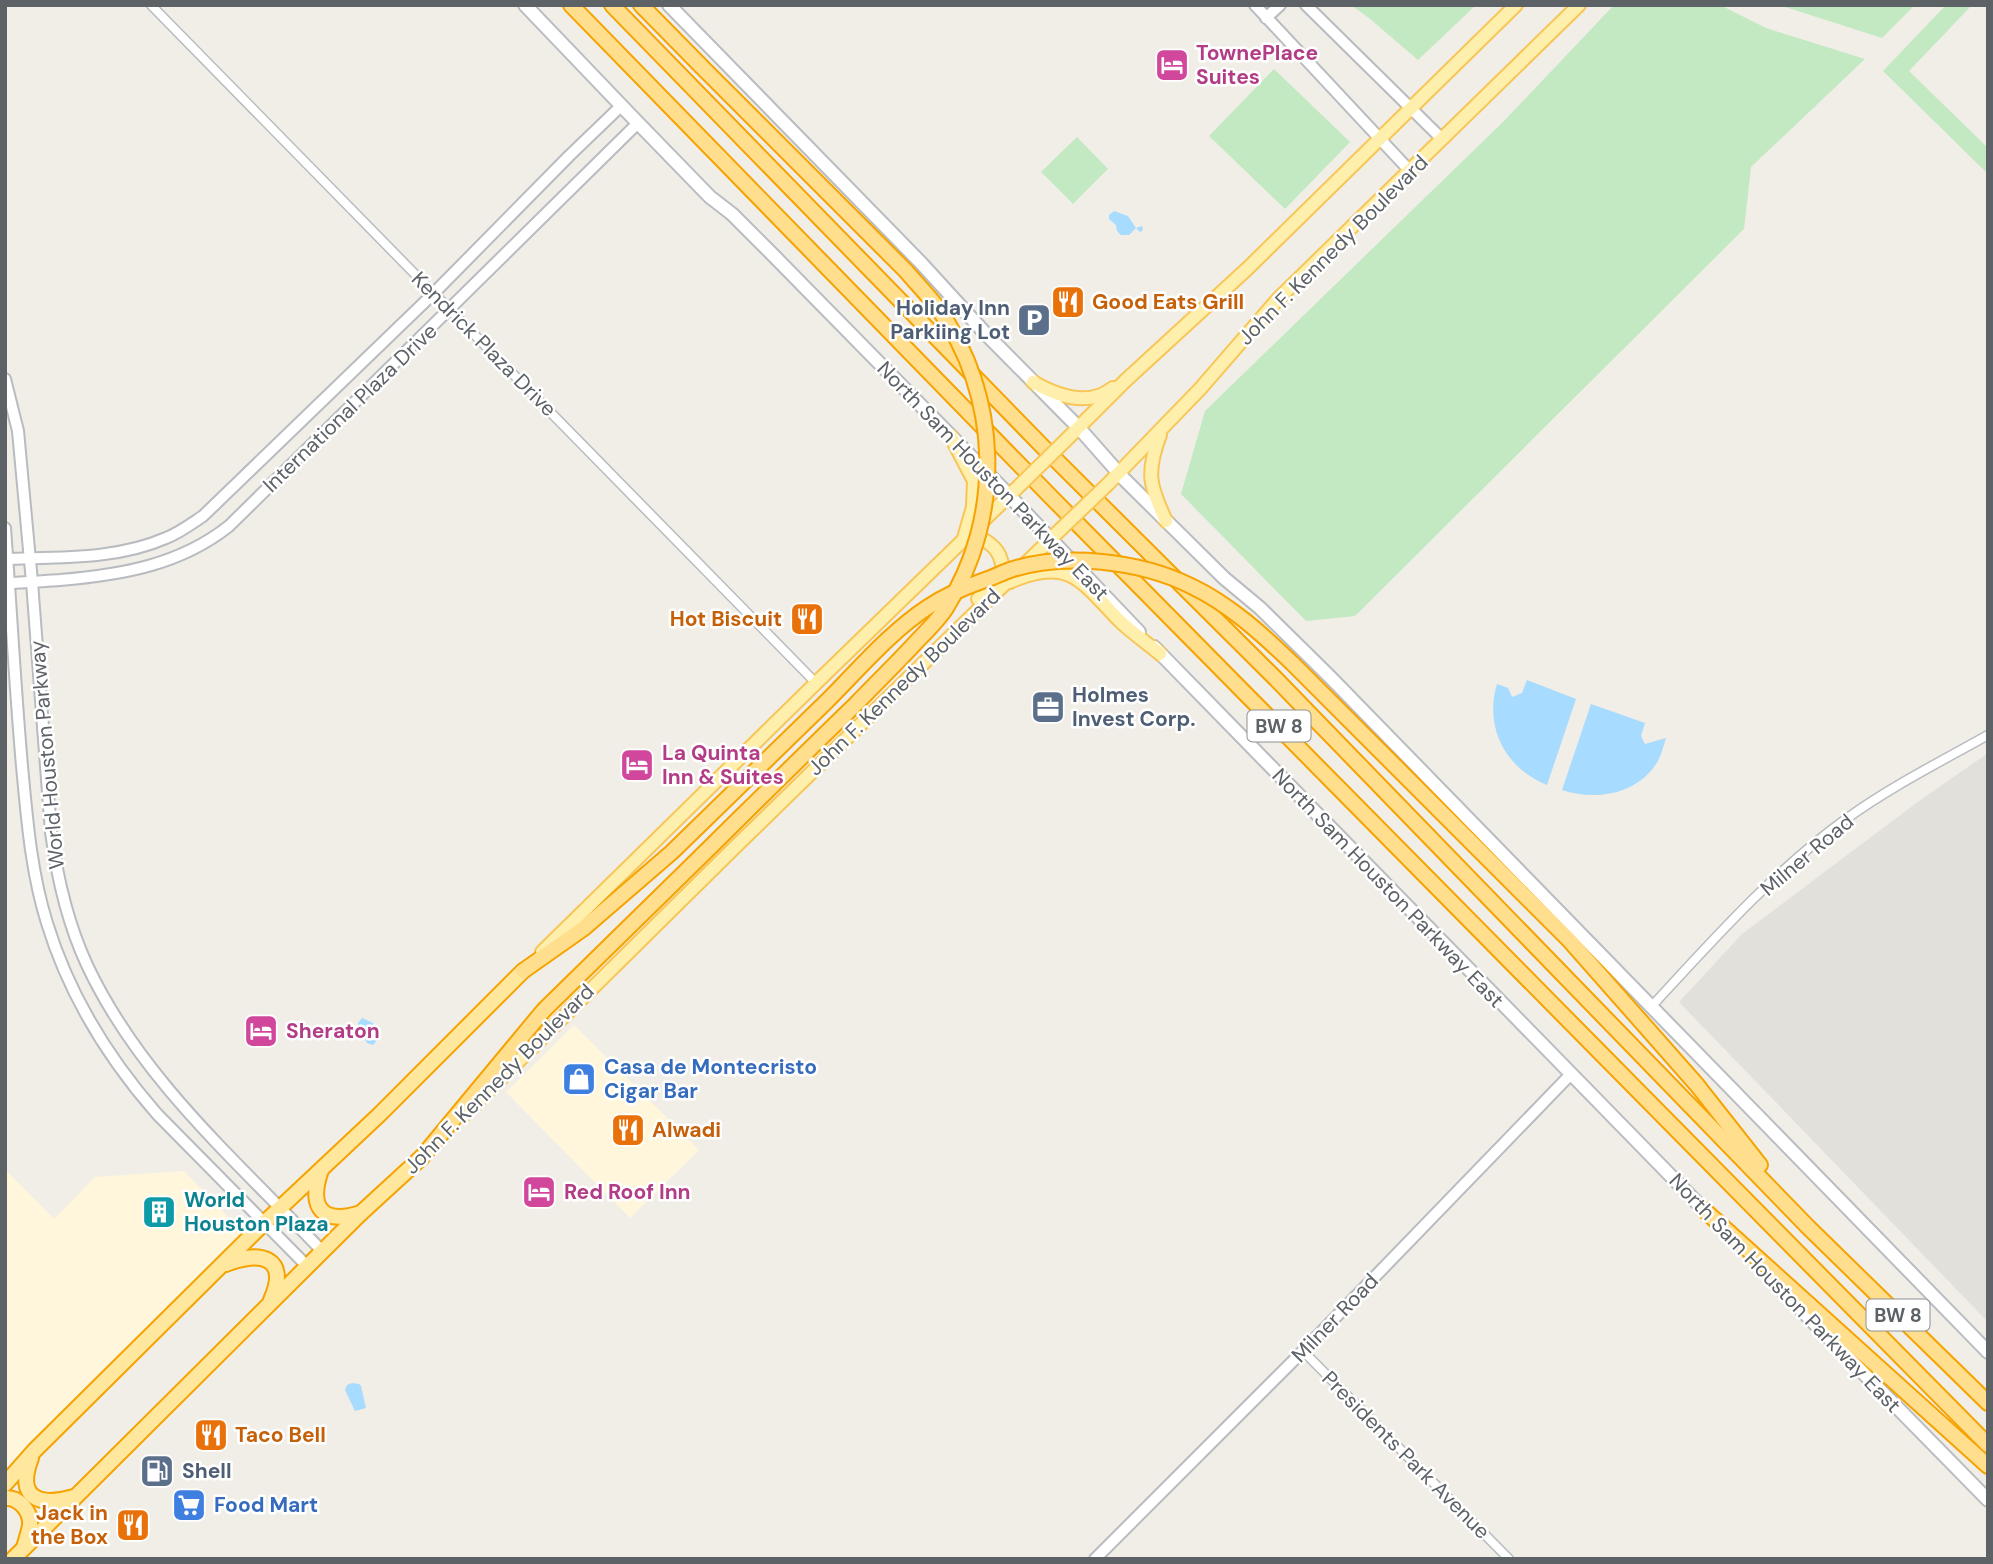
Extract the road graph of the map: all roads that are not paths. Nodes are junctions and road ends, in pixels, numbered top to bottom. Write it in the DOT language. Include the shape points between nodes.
graph roads {
  1 [pos="150,5"];
  2 [pos="525,5"];
  3 [pos="571,5"];
  4 [pos="612,5"];
  5 [pos="641,5"];
  6 [pos="669,5"];
  7 [pos="1255,5"];
  8 [pos="1280,5"];
  9 [pos="1306,5"];
  10 [pos="1516,5"];
  11 [pos="1579,5"];
  12 [pos="1266,18"];
  13 [pos="621,106"];
  14 [pos="1411,108"];
  15 [pos="638,123"];
  16 [pos="1380,139"];
  17 [pos="1442,139"];
  18 [pos="1410,171"];
  19 [pos="435,293"];
  20 [pos="451,309"];
  21 [pos="5,379"];
  22 [pos="1125,381"];
  23 [pos="1033,382"];
  24 [pos="7,393"];
  25 [pos="309,415"];
  26 [pos="1079,428"];
  27 [pos="1162,430"];
  28 [pos="325,432"];
  29 [pos="951,437"];
  30 [pos="1119,474"];
  31 [pos="1009,496"];
  32 [pos="1166,521"];
  33 [pos="5,528"];
  34 [pos="185,528"];
  35 [pos="1051,539"];
  36 [pos="963,542"];
  37 [pos="191,551"];
  38 [pos="6,559"];
  39 [pos="30,559"];
  40 [pos="32,582"];
  41 [pos="7,583"];
  42 [pos="1003,585"];
  43 [pos="937,651"];
  44 [pos="1160,654"];
  45 [pos="816,683"];
  46 [pos="19,733"];
  47 [pos="43,735"];
  48 [pos="1988,735"];
  49 [pos="68,915"];
  50 [pos="46,920"];
  51 [pos="523,971"];
  52 [pos="1651,1007"];
  53 [pos="1571,1074"];
  54 [pos="156,1076"];
  55 [pos="137,1092"];
  56 [pos="422,1157"];
  57 [pos="321,1169"];
  58 [pos="281,1208"];
  59 [pos="1703,1209"];
  60 [pos="361,1213"];
  61 [pos="264,1223"];
  62 [pos="1808,1227"];
  63 [pos="323,1252"];
  64 [pos="221,1266"];
  65 [pos="307,1267"];
  66 [pos="267,1307"];
  67 [pos="1303,1351"];
  68 [pos="1988,1352"];
  69 [pos="1988,1403"];
  70 [pos="1988,1445"];
  71 [pos="35,1450"];
  72 [pos="1988,1466"];
  73 [pos="5,1484"];
  74 [pos="5,1497"];
  75 [pos="74,1497"];
  76 [pos="1988,1500"];
  77 [pos="18,1554"];
  78 [pos="1095,1559"];
  79 [pos="1509,1559"];
  1 -- 19 [label="street, Kendrick Plaza Drive"];
  2 -- 13 [label="main road, North Sam Houston Parkway East"];
  3 -- 70 [label="highway, North Sam Houston Parkway East / BW 8"];
  4 -- 62 [label="highway, BW 8"];
  5 -- 56 [label="highway, bridge" via="937,307 966,358 981,401 987,492 970,563 944,610 901,659 544,1010"];
  6 -- 23 [label="main road"];
  7 -- 12 [label="street"];
  8 -- 12 [label="street"];
  9 -- 14 [label="street"];
  10 -- 14 [label="main road"];
  11 -- 17 [label="main road, John F. Kennedy Boulevard"];
  12 -- 16 [label="street"];
  13 -- 15 [label="main road, North Sam Houston Parkway East"];
  13 -- 19 [label="street, International Plaza Drive"];
  14 -- 16 [label="main road"];
  14 -- 17 [label="street"];
  15 -- 20 [label="street, International Plaza Drive"];
  15 -- 29 [label="main road, North Sam Houston Parkway East"];
  16 -- 18 [label="street"];
  16 -- 22 [label="main road"];
  17 -- 18 [label="main road, John F. Kennedy Boulevard"];
  18 -- 27 [label="main road, John F. Kennedy Boulevard" via="1278,299"];
  19 -- 20 [label="street, Kendrick Plaza Drive"];
  19 -- 25 [label="street, International Plaza Drive"];
  20 -- 28 [label="street, International Plaza Drive"];
  20 -- 45 [label="street, Kendrick Plaza Drive"];
  21 -- 24 [label="street, World Houston Parkway"];
  22 -- 23 [label="main road" via="1098,396 1083,398 1049,391"];
  22 -- 26 [label="main road"];
  23 -- 26 [label="main road"];
  24 -- 39 [label="street, World Houston Parkway" via="18,431"];
  25 -- 28 [label="street"];
  25 -- 34 [label="street, International Plaza Drive" via="215,506"];
  26 -- 30 [label="main road"];
  26 -- 31 [label="main road, bridge"];
  27 -- 30 [label="main road, John F. Kennedy Boulevard"];
  27 -- 32 [label="main road" via="1150,470 1153,493"];
  28 -- 37 [label="street, International Plaza Drive" via="229,526"];
  29 -- 31 [label="main road, North Sam Houston Parkway East"];
  29 -- 36 [label="main road" via="974,481 973,507"];
  30 -- 32 [label="main road"];
  30 -- 35 [label="main road, John F. Kennedy Boulevard, bridge"];
  31 -- 35 [label="main road, North Sam Houston Parkway East"];
  31 -- 36 [label="main road"];
  32 -- 52 [label="main road" via="1330,677"];
  33 -- 38 [label="street, World Houston Parkway"];
  34 -- 37 [label="street"];
  34 -- 39 [label="street, International Plaza Drive" via="147,545 119,551"];
  35 -- 42 [label="main road, John F. Kennedy Boulevard"];
  35 -- 44 [label="main road, North Sam Houston Parkway East"];
  36 -- 43 [label="main road" via="979,537 986,541 1002,560 1003,573 954,625"];
  36 -- 45 [label="main road"];
  37 -- 40 [label="street, International Plaza Drive" via="117,574"];
  38 -- 39 [label="street, International Plaza Drive"];
  38 -- 41 [label="street, World Houston Parkway"];
  39 -- 40 [label="street, World Houston Parkway"];
  40 -- 41 [label="street, International Plaza Drive"];
  40 -- 47 [label="street, World Houston Parkway"];
  41 -- 46 [label="street, World Houston Parkway"];
  42 -- 43 [label="main road, John F. Kennedy Boulevard"];
  42 -- 44 [label="main road" via="1037,573 1069,575"];
  43 -- 56 [label="main road, John F. Kennedy Boulevard"];
  44 -- 53 [label="main road, North Sam Houston Parkway East"];
  45 -- 51 [label="main road"];
  46 -- 47 [label="street"];
  46 -- 50 [label="street, World Houston Parkway" via="31,852"];
  47 -- 49 [label="street, World Houston Parkway" via="51,832"];
  48 -- 52 [label="street, Milner Road" via="1835,828 1732,920"];
  49 -- 50 [label="street"];
  49 -- 54 [label="street, World Houston Parkway" via="98,987"];
  50 -- 55 [label="street, World Houston Parkway" via="83,1009"];
  51 -- 57 [label="highway"];
  51 -- 62 [label="highway, bridge" via="584,928 672,852 908,623 940,599 1011,569 1064,561 1144,569 1191,586 1235,614 1292,663 1570,941 1697,1085"];
  52 -- 68 [label="main road"];
  53 -- 59 [label="main road, North Sam Houston Parkway East"];
  53 -- 67 [label="street, Milner Road"];
  54 -- 55 [label="street"];
  54 -- 58 [label="street, World Houston Parkway"];
  55 -- 61 [label="street, World Houston Parkway"];
  56 -- 60 [label="highway, John F. Kennedy Boulevard"];
  57 -- 58 [label="highway"];
  57 -- 60 [label="highway" via="315,1192 323,1211 339,1218"];
  58 -- 61 [label="highway"];
  58 -- 63 [label="street, World Houston Parkway"];
  59 -- 72 [label="highway"];
  59 -- 76 [label="main road, North Sam Houston Parkway East"];
  60 -- 63 [label="highway, John F. Kennedy Boulevard"];
  61 -- 64 [label="highway"];
  61 -- 65 [label="street, World Houston Parkway"];
  62 -- 69 [label="highway, BW 8"];
  63 -- 65 [label="highway, John F. Kennedy Boulevard"];
  64 -- 66 [label="highway" via="251,1256 269,1260 276,1268 277,1285"];
  64 -- 71 [label="highway"];
  65 -- 66 [label="highway, John F. Kennedy Boulevard"];
  66 -- 75 [label="highway, John F. Kennedy Boulevard"];
  67 -- 78 [label="street, Milner Road"];
  67 -- 79 [label="street, Presidents Park Avenue"];
  71 -- 73 [label="highway"];
  71 -- 75 [label="highway" via="26,1473 29,1491 49,1502"];
  74 -- 77 [label="highway" via="21,1503 28,1514 30,1523"];
  75 -- 77 [label="highway, John F. Kennedy Boulevard"];
}
